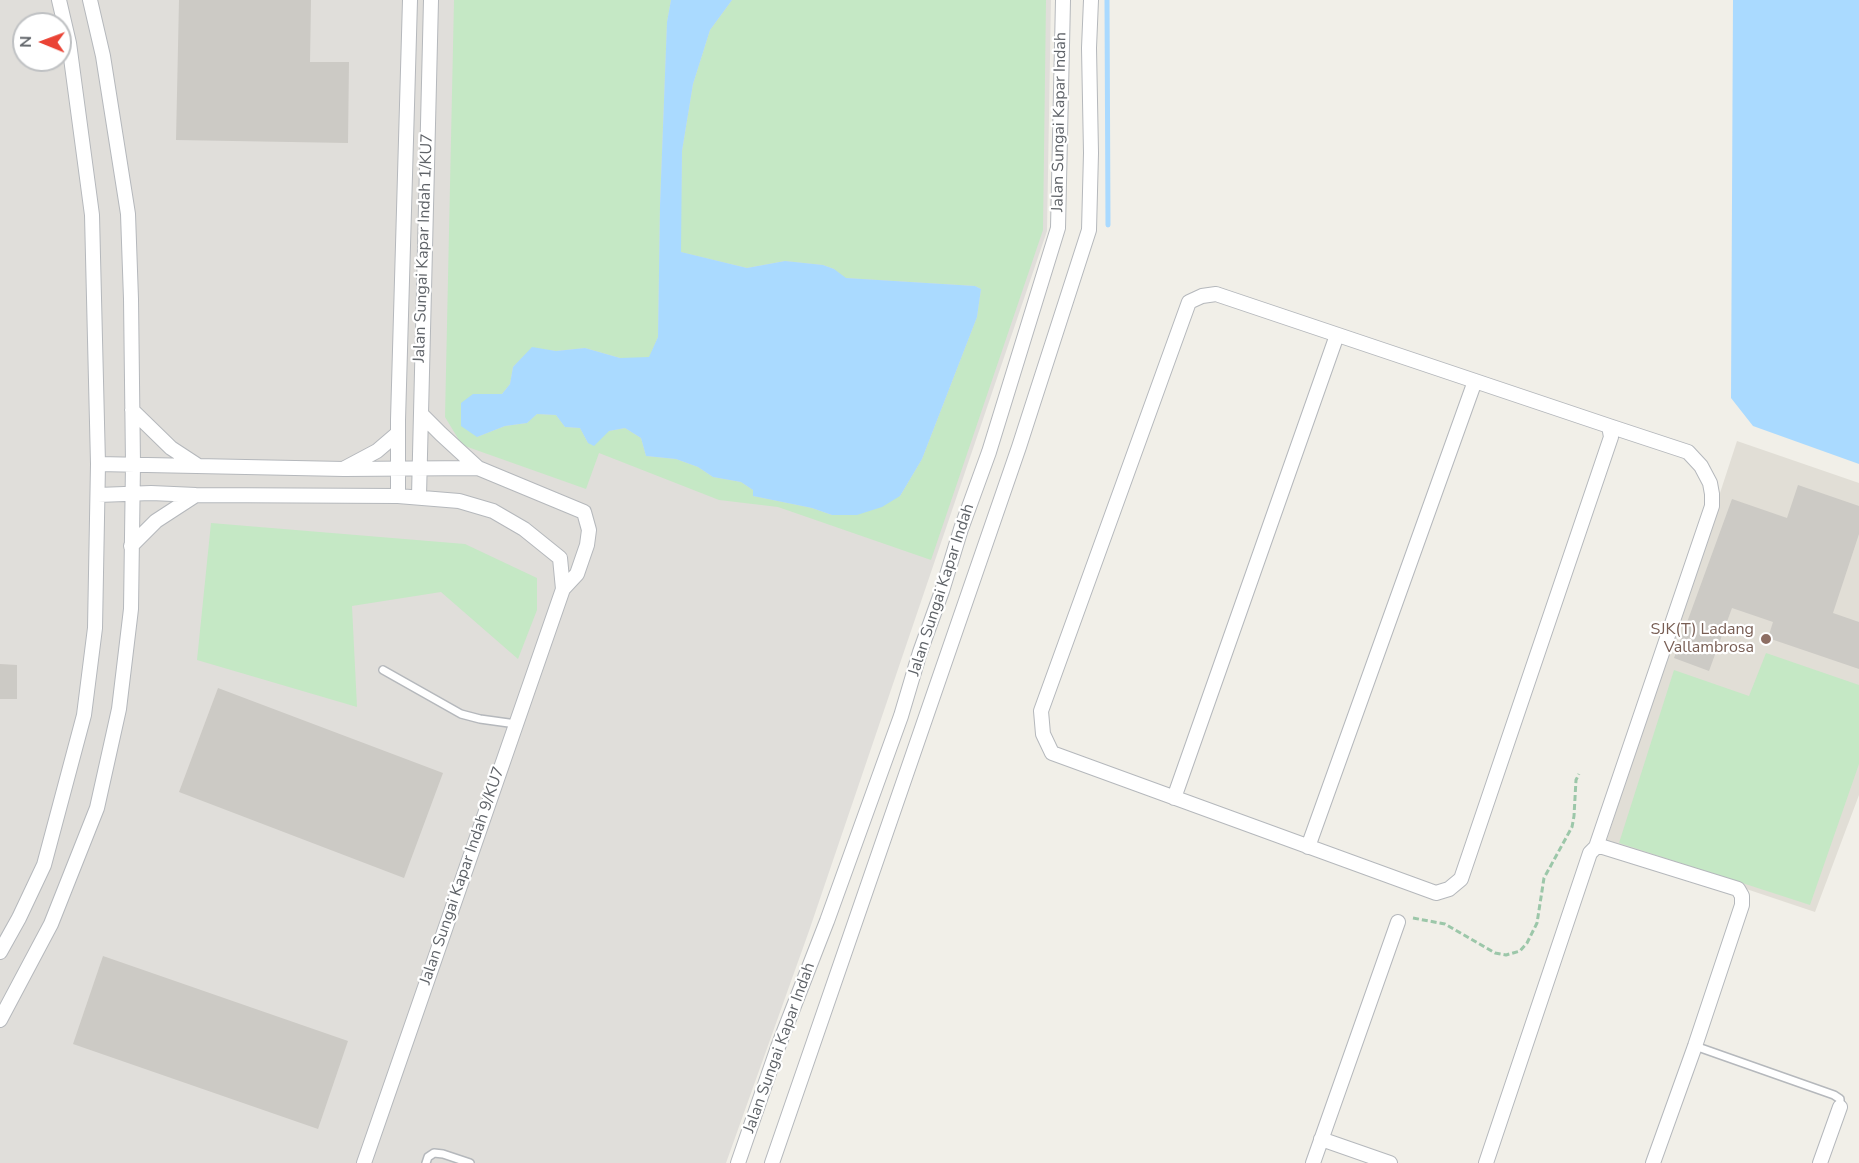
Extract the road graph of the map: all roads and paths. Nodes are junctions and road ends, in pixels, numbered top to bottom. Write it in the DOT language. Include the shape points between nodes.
graph roads {
  1 [pos="59,0"];
  2 [pos="90,0"];
  3 [pos="410,0"];
  4 [pos="431,0"];
  5 [pos="1063,0"];
  6 [pos="1091,0"];
  7 [pos="1337,335"];
  8 [pos="1474,381"];
  9 [pos="132,411"];
  10 [pos="422,415"];
  11 [pos="398,426"];
  12 [pos="1609,426"];
  13 [pos="98,464"];
  14 [pos="133,464"];
  15 [pos="196,465"];
  16 [pos="397,468"];
  17 [pos="478,468"];
  18 [pos="344,469"];
  19 [pos="420,470"];
  20 [pos="131,494"];
  21 [pos="98,495"];
  22 [pos="196,495"];
  23 [pos="398,495"];
  24 [pos="419,496"];
  25 [pos="131,546"];
  26 [pos="563,590"];
  27 [pos="382,670"];
  28 [pos="506,723"];
  29 [pos="1579,774"];
  30 [pos="1174,798"];
  31 [pos="1308,847"];
  32 [pos="1596,847"];
  33 [pos="1401,920"];
  34 [pos="0,952"];
  35 [pos="0,1020"];
  36 [pos="1695,1046"];
  37 [pos="1840,1107"];
  38 [pos="1321,1139"];
  39 [pos="364,1163"];
  40 [pos="426,1163"];
  41 [pos="470,1163"];
  42 [pos="738,1163"];
  43 [pos="772,1163"];
  44 [pos="1313,1163"];
  45 [pos="1390,1163"];
  46 [pos="1486,1163"];
  47 [pos="1653,1163"];
  48 [pos="1820,1163"];
  1 -- 13 [label="street" via="69,43 92,215"];
  2 -- 9 [label="street" via="103,56 128,214"];
  3 -- 11 [label="street, Jalan Sungai Kapar Indah 1/KU7"];
  4 -- 10 [label="street, Jalan Sungai Kapar Indah 1/KU7"];
  5 -- 42 [label="street, Jalan Sungai Kapar Indah" via="1058,228 901,716 777,1047"];
  6 -- 43 [label="street, Jalan Sungai Kapar Indah" via="1089,230 1015,458"];
  7 -- 8 [label="street"];
  7 -- 30 [label="street"];
  7 -- 30 [label="street" via="1216,294 1189,302 1045,699 1041,711 1043,734 1052,753"];
  8 -- 12 [label="street"];
  8 -- 31 [label="street"];
  9 -- 14 [label="street"];
  9 -- 15 [label="street" via="171,448"];
  10 -- 17 [label="street"];
  10 -- 19 [label="street, Jalan Sungai Kapar Indah 1/KU7"];
  11 -- 16 [label="street, Jalan Sungai Kapar Indah 1/KU7"];
  11 -- 18 [label="street" via="376,451"];
  12 -- 31 [label="street" via="1611,437 1461,879 1436,893"];
  12 -- 32 [label="street" via="1688,452 1701,466 1713,494"];
  13 -- 14 [label="street"];
  13 -- 21 [label="street"];
  14 -- 15 [label="street"];
  14 -- 20 [label="street"];
  15 -- 18 [label="street"];
  16 -- 18 [label="street"];
  16 -- 19 [label="street"];
  16 -- 23 [label="street, Jalan Sungai Kapar Indah 1/KU7"];
  17 -- 19 [label="street"];
  17 -- 26 [label="street" via="584,512 589,530 587,545 578,574"];
  19 -- 24 [label="street, Jalan Sungai Kapar Indah 1/KU7"];
  20 -- 21 [label="street"];
  20 -- 22 [label="street"];
  20 -- 25 [label="street"];
  21 -- 34 [label="street" via="95,628 84,716 44,865"];
  22 -- 23 [label="street"];
  22 -- 25 [label="street" via="156,521"];
  23 -- 24 [label="street"];
  24 -- 26 [label="street" via="459,501 493,511 524,529 560,558"];
  25 -- 35 [label="street" via="131,609 119,709 97,808 51,924"];
  26 -- 28 [label="street, Jalan Sungai Kapar Indah 9/KU7"];
  27 -- 28 [label="lane" via="461,714"];
  28 -- 39 [label="street, Jalan Sungai Kapar Indah 9/KU7"];
  29 -- 33 [label="path" via="1572,827 1544,878 1537,923 1520,951 1495,953 1445,924"];
  30 -- 31 [label="street"];
  32 -- 36 [label="street" via="1738,889 1742,896"];
  32 -- 46 [label="street" via="1590,853"];
  33 -- 38 [label="street"];
  36 -- 37 [label="lane" via="1834,1095 1840,1100"];
  36 -- 47 [label="street"];
  37 -- 48 [label="street"];
  38 -- 44 [label="street"];
  38 -- 45 [label="street"];
  40 -- 41 [label="lane" via="435,1153"];
}
